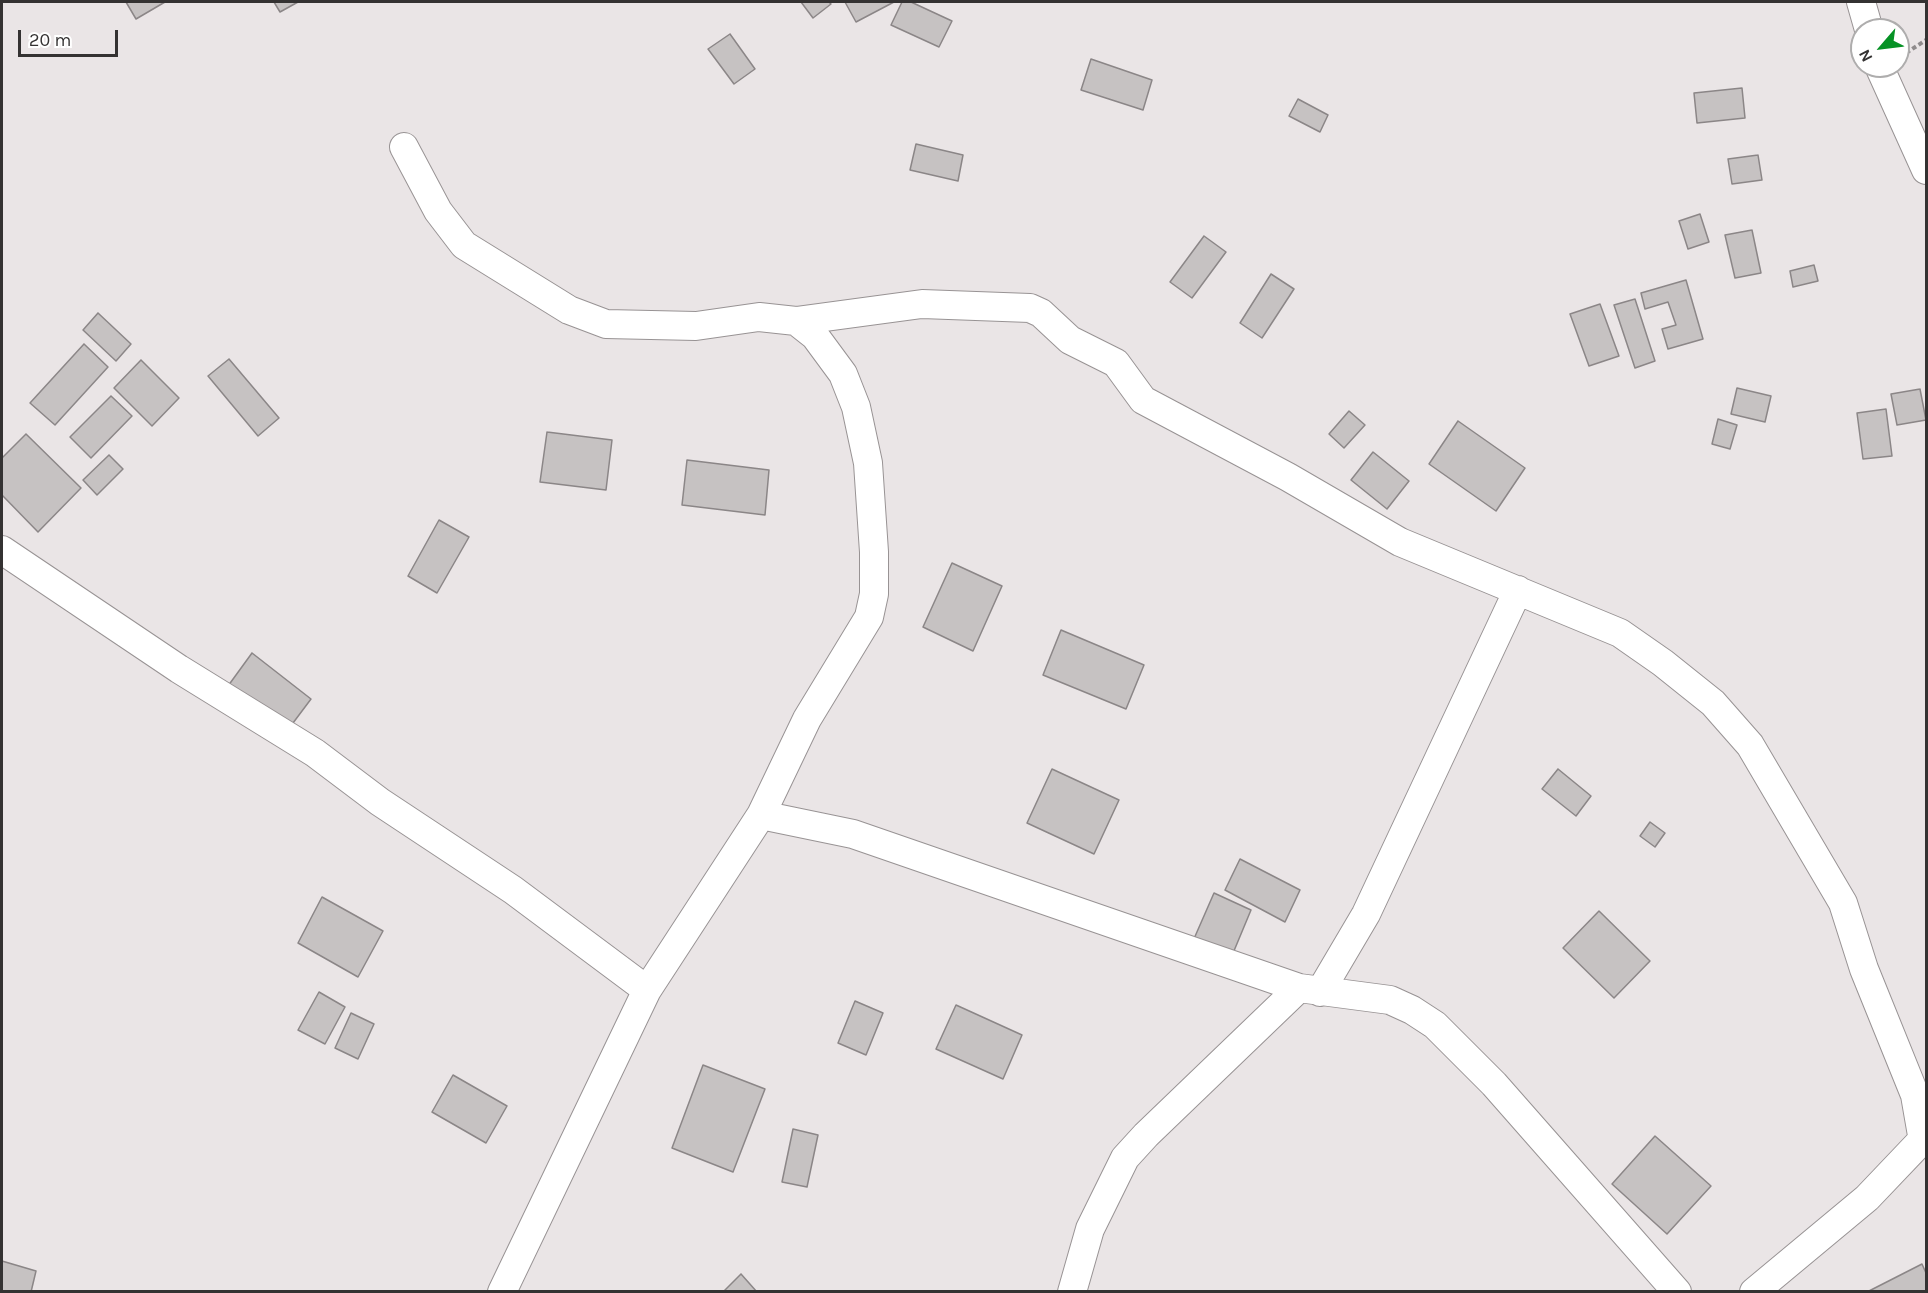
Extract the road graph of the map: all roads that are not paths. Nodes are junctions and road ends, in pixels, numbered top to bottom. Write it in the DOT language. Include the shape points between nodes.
graph roads {
  1 [pos="1860,2"];
  2 [pos="1865,18"];
  3 [pos="1884,78"];
  4 [pos="404,147"];
  5 [pos="1926,170"];
  6 [pos="796,321"];
  7 [pos="2,550"];
  8 [pos="1518,590"];
  9 [pos="761,814"];
  10 [pos="647,990"];
  11 [pos="1310,990"];
  12 [pos="1925,1138"];
  13 [pos="502,1292"];
  14 [pos="1072,1292"];
  15 [pos="1677,1292"];
  16 [pos="1754,1292"];
  1 -- 2 [label="street"];
  3 -- 5 [label="street"];
  4 -- 6 [label="street" via="438,211 464,245 569,310 606,324 696,326 759,317"];
  6 -- 8 [label="street" via="922,304 1030,308 1070,340 1116,363 1143,400 1400,542"];
  6 -- 9 [label="street" via="815,336 843,374 856,407 868,463 873,594 869,617 807,719"];
  7 -- 10 [label="street" via="179,669 315,753 380,802 513,890"];
  8 -- 11 [label="street" via="1366,914"];
  8 -- 12 [label="street" via="1620,633 1713,703 1750,745 1842,903 1915,1095"];
  9 -- 10 [label="street"];
  9 -- 11 [label="street" via="853,834"];
  10 -- 13 [label="street"];
  11 -- 14 [label="street" via="1125,1158 1089,1229"];
  11 -- 15 [label="street" via="1390,1000 1435,1025 1494,1084"];
  12 -- 16 [label="street" via="1867,1197"];
}
